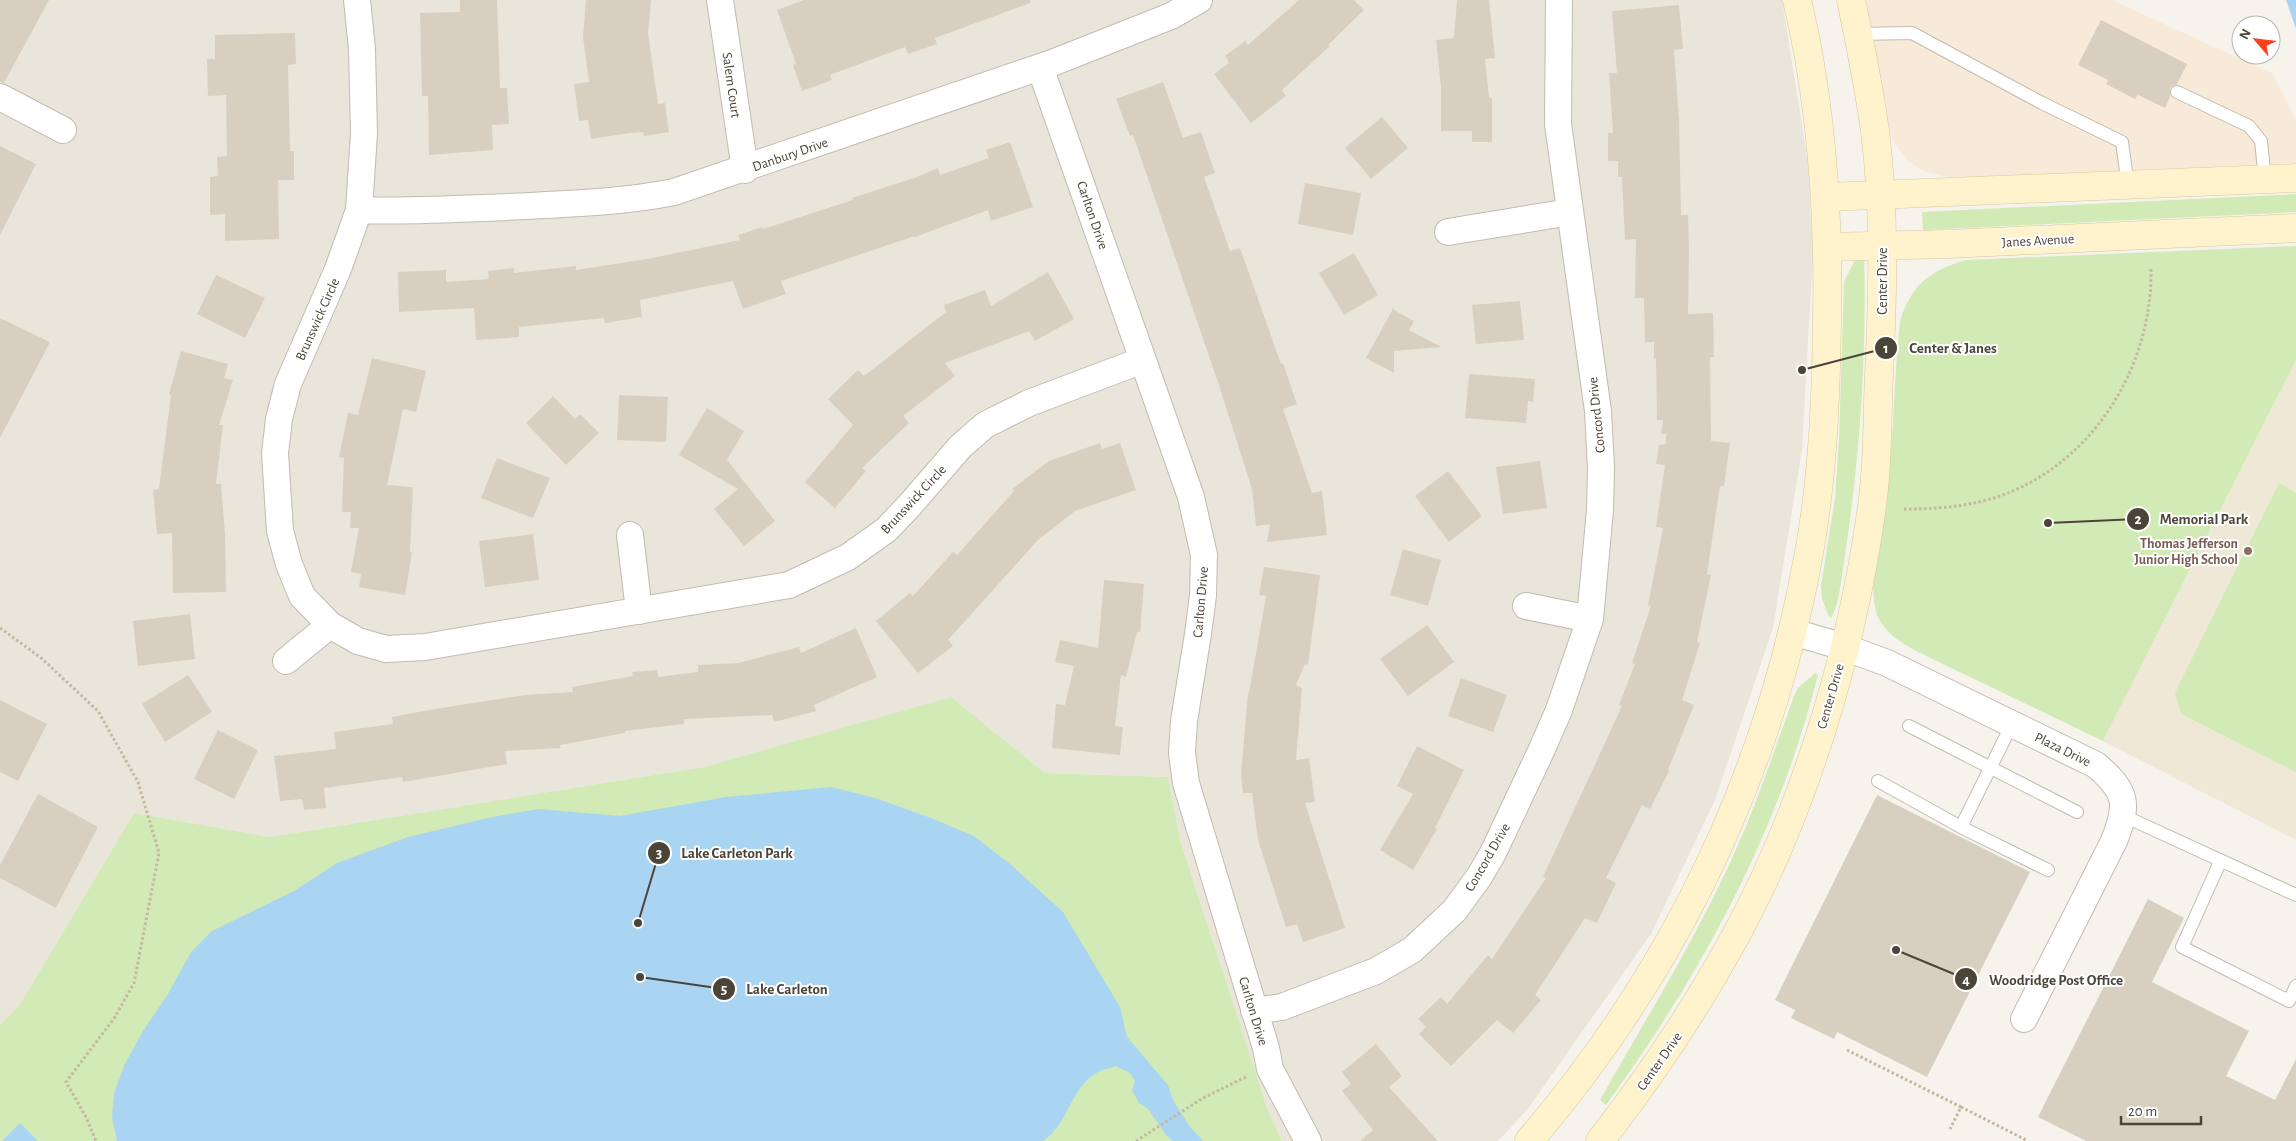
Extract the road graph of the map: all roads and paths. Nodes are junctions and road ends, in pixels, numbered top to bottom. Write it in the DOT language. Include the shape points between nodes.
graph roads {
  1 [pos="357,0"];
  2 [pos="720,0"];
  3 [pos="1199,0"];
  4 [pos="1559,0"];
  5 [pos="1797,0"];
  6 [pos="1851,0"];
  7 [pos="1858,34"];
  8 [pos="1040,67"];
  9 [pos="2177,92"];
  10 [pos="0,97"];
  11 [pos="63,130"];
  12 [pos="745,170"];
  13 [pos="2296,178"];
  14 [pos="2266,180"];
  15 [pos="2128,186"];
  16 [pos="1879,196"];
  17 [pos="1826,197"];
  18 [pos="360,210"];
  19 [pos="1570,212"];
  20 [pos="2296,228"];
  21 [pos="1448,232"];
  22 [pos="1883,246"];
  23 [pos="1828,247"];
  24 [pos="2151,268"];
  25 [pos="1143,360"];
  26 [pos="1904,510"];
  27 [pos="630,535"];
  28 [pos="1526,606"];
  29 [pos="639,611"];
  30 [pos="1590,618"];
  31 [pos="330,625"];
  32 [pos="0,628"];
  33 [pos="1793,632"];
  34 [pos="1844,647"];
  35 [pos="286,661"];
  36 [pos="2012,724"];
  37 [pos="1909,726"];
  38 [pos="1990,768"];
  39 [pos="1878,780"];
  40 [pos="2077,812"];
  41 [pos="2124,816"];
  42 [pos="1961,827"];
  43 [pos="2220,862"];
  44 [pos="2048,870"];
  45 [pos="2296,895"];
  46 [pos="2296,986"];
  47 [pos="1254,1011"];
  48 [pos="2024,1019"];
  49 [pos="1847,1050"];
  50 [pos="1270,1069"];
  51 [pos="1961,1107"];
  52 [pos="1950,1129"];
  53 [pos="96,1141"];
  54 [pos="1136,1141"];
  55 [pos="1308,1141"];
  56 [pos="1529,1141"];
  57 [pos="1600,1141"];
  58 [pos="2028,1141"];
  1 -- 18 [label="street, Brunswick Circle" via="364,133"];
  2 -- 12 [label="street, Salem Court"];
  3 -- 8 [label="street, Danbury Drive" via="1119,38"];
  4 -- 19 [label="street, Concord Drive" via="1558,124"];
  5 -- 17 [label="street"];
  6 -- 7 [label="street"];
  7 -- 15 [label="lane" via="1912,33 2122,142"];
  7 -- 16 [label="street" via="1875,132"];
  8 -- 12 [label="street, Danbury Drive"];
  8 -- 25 [label="street, Carlton Drive"];
  9 -- 14 [label="lane" via="2249,126 2260,142"];
  10 -- 11 [label="street"];
  12 -- 18 [label="street, Danbury Drive" via="646,198 394,212"];
  13 -- 14 [label="street"];
  14 -- 15 [label="street"];
  15 -- 16 [label="street"];
  16 -- 17 [label="street"];
  16 -- 22 [label="street, Center Drive"];
  17 -- 23 [label="street"];
  18 -- 31 [label="street, Brunswick Circle" via="288,384 279,420 276,453 280,531 289,564 302,596"];
  19 -- 21 [label="street"];
  19 -- 30 [label="street, Concord Drive" via="1598,411 1601,468"];
  20 -- 22 [label="street, Janes Avenue"];
  22 -- 23 [label="street, Janes Avenue"];
  22 -- 34 [label="street, Center Drive" via="1872,512"];
  23 -- 33 [label="street" via="1820,468 1810,546"];
  24 -- 26 [label="path" via="2151,296 2132,370 2110,411 2086,440 2055,467 2027,484 1995,497 1958,507"];
  25 -- 29 [label="street, Brunswick Circle" via="1029,403 985,426 960,447 886,530 848,557 789,586"];
  25 -- 47 [label="street, Carlton Drive" via="1191,497 1204,555 1203,594 1184,721 1182,753 1186,783"];
  27 -- 29 [label="street"];
  28 -- 30 [label="street"];
  29 -- 31 [label="street, Brunswick Circle" via="426,647 386,649 358,641"];
  30 -- 47 [label="street, Concord Drive" via="1559,710 1542,749 1488,861 1454,911 1412,950 1376,971 1282,1007"];
  31 -- 35 [label="street"];
  32 -- 53 [label="path" via="40,657 98,711 138,782 159,852 134,983 115,1017 66,1082"];
  33 -- 34 [label="street, Plaza Drive"];
  33 -- 56 [label="street" via="1760,743 1701,886 1635,1001 1590,1067"];
  34 -- 36 [label="street, Plaza Drive"];
  34 -- 57 [label="street, Center Drive" via="1804,781 1735,938 1670,1047"];
  36 -- 38 [label="lane"];
  36 -- 41 [label="street, Plaza Drive" via="2096,765 2113,780 2122,797"];
  37 -- 38 [label="lane"];
  38 -- 40 [label="lane"];
  38 -- 42 [label="lane"];
  39 -- 42 [label="lane"];
  41 -- 43 [label="lane"];
  41 -- 48 [label="street"];
  42 -- 44 [label="lane"];
  43 -- 45 [label="lane"];
  43 -- 46 [label="lane" via="2182,947 2289,1001"];
  47 -- 50 [label="street, Carlton Drive"];
  49 -- 51 [label="path"];
  50 -- 54 [label="path" via="1233,1082 1203,1098"];
  50 -- 55 [label="street, Carlton Drive"];
  51 -- 52 [label="path"];
  51 -- 58 [label="path"];
}
